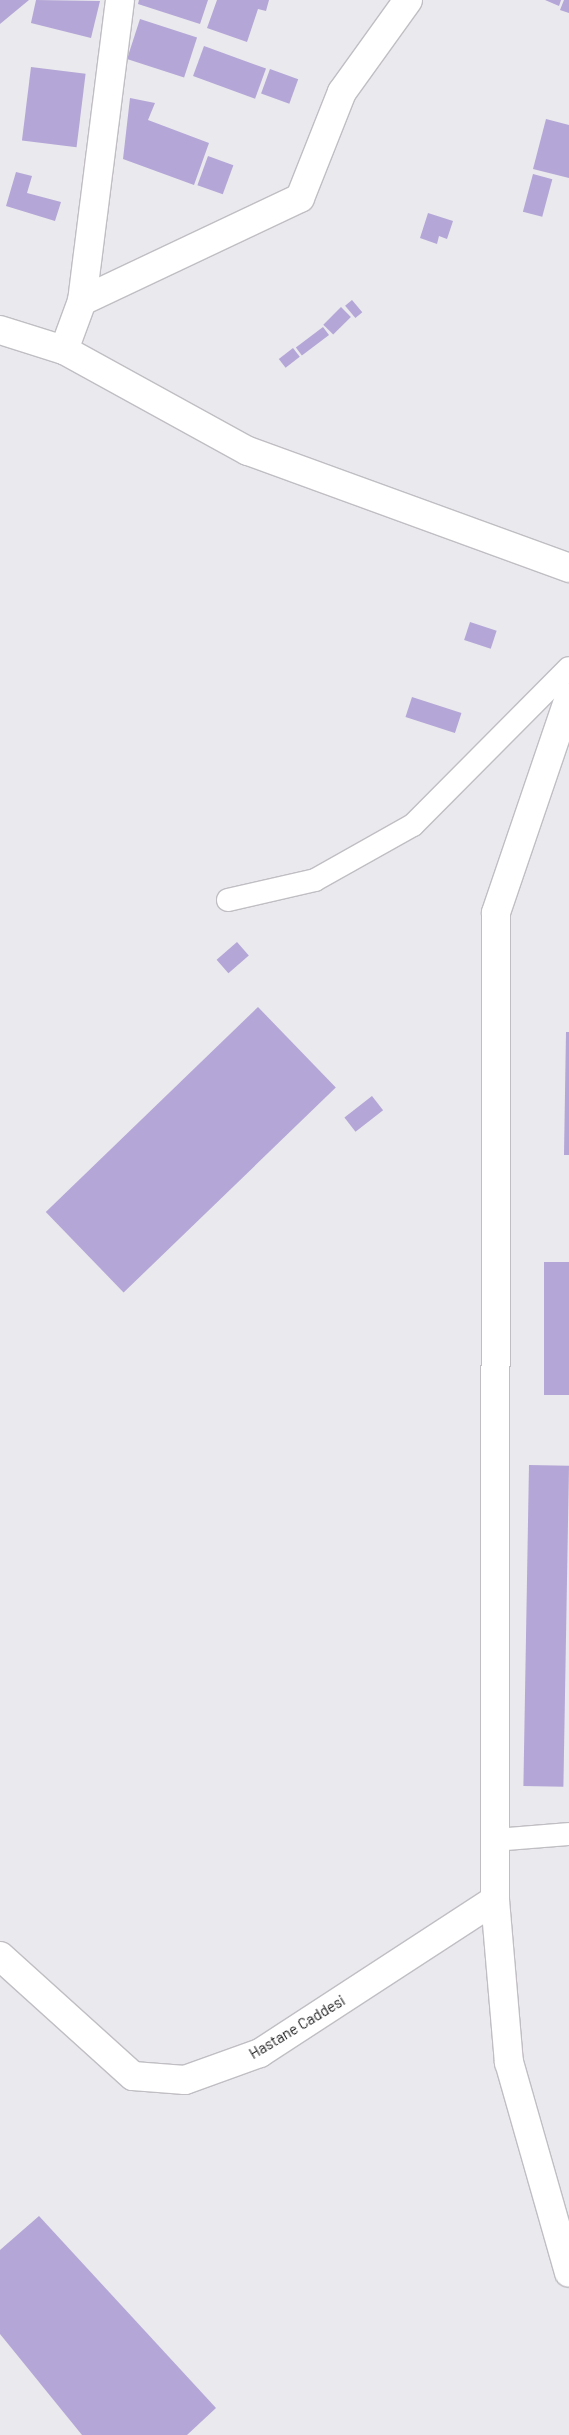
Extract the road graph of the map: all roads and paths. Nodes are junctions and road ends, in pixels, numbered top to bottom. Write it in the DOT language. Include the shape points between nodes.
graph roads {
  1 [pos="120,0"];
  2 [pos="408,0"];
  3 [pos="82,300"];
  4 [pos="0,330"];
  5 [pos="64,350"];
  6 [pos="569,568"];
  7 [pos="569,668"];
  8 [pos="569,698"];
  9 [pos="228,900"];
  10 [pos="569,1834"];
  11 [pos="495,1840"];
  12 [pos="495,1900"];
  13 [pos="0,1956"];
  14 [pos="569,2273"];
  1 -- 3 [label="street"];
  2 -- 3 [label="street" via="342,92 300,198"];
  3 -- 5 [label="street"];
  4 -- 5 [label="street"];
  5 -- 6 [label="street" via="248,451"];
  7 -- 9 [label="lane" via="413,825 315,880"];
  8 -- 11 [label="street" via="496,913"];
  10 -- 11 [label="lane"];
  11 -- 12 [label="street"];
  12 -- 13 [label="street, Hastane Caddesi" via="260,2053 185,2080 133,2076"];
  12 -- 14 [label="street" via="509,2062"];
}
